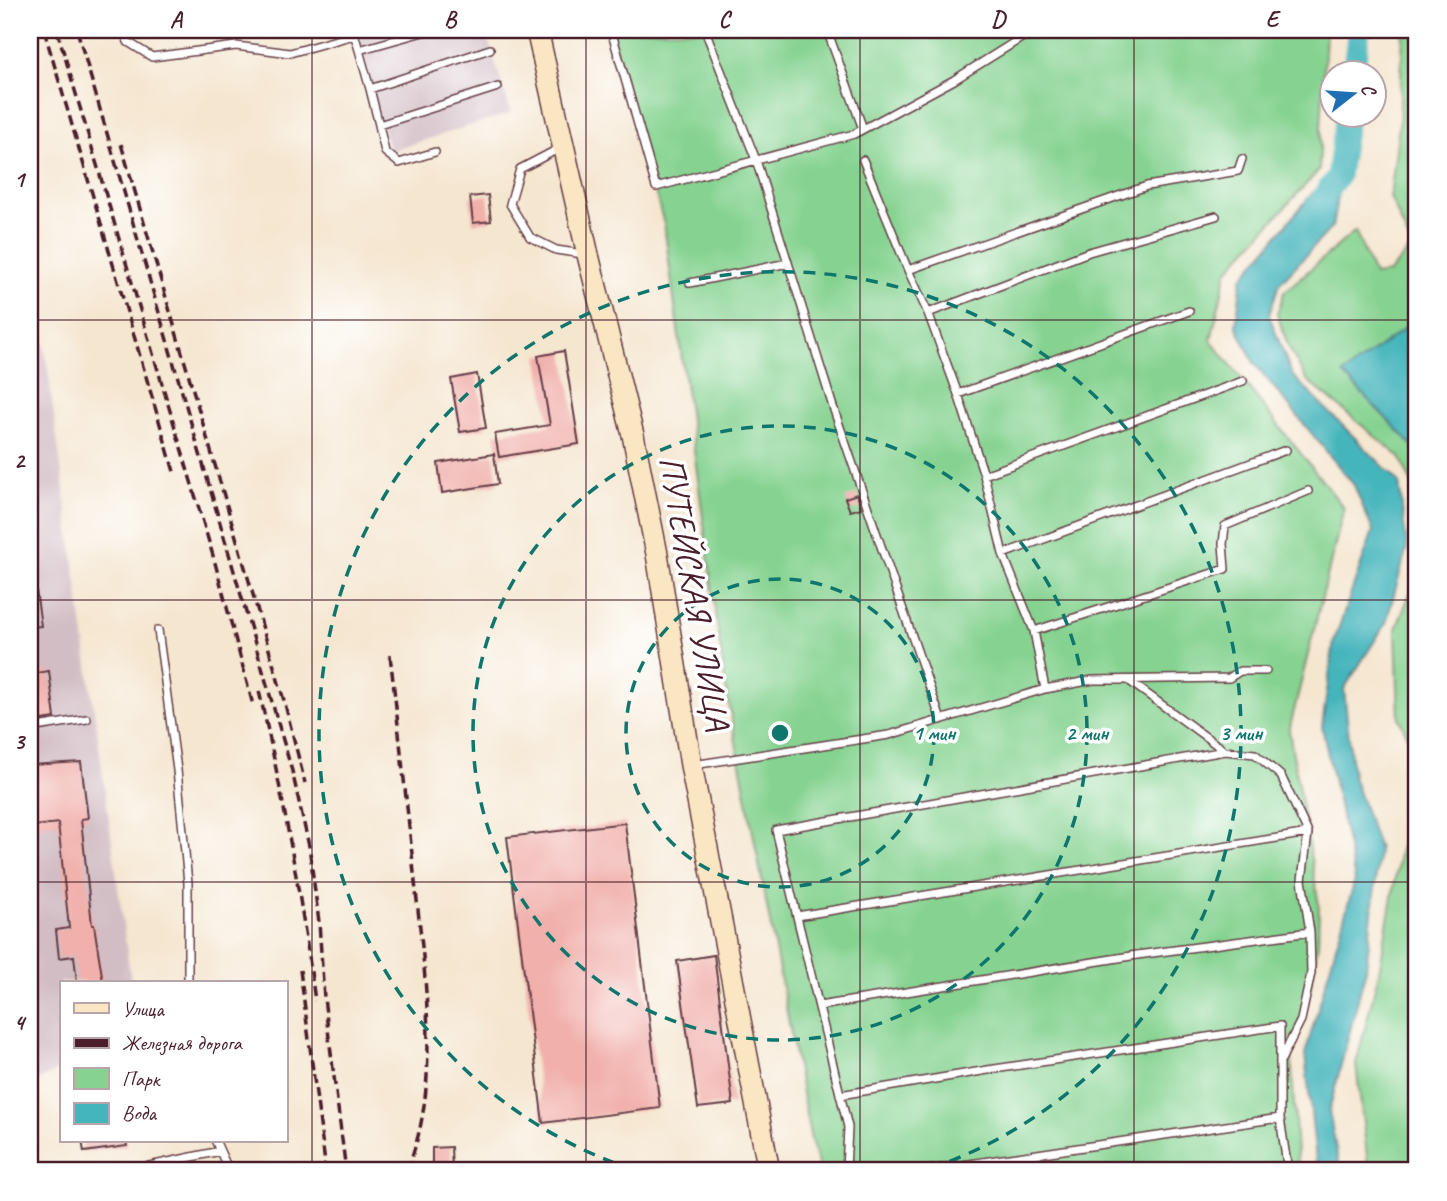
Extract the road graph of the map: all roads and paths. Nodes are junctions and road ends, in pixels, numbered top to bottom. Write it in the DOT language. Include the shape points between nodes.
graph roads {
  1 [pos="124,30"];
  2 [pos="430,30"];
  3 [pos="537,30"];
  4 [pos="611,30"];
  5 [pos="705,30"];
  6 [pos="827,30"];
  7 [pos="1034,30"];
  8 [pos="354,33"];
  9 [pos="490,49"];
  10 [pos="359,50"];
  11 [pos="498,87"];
  12 [pos="370,89"];
  13 [pos="379,125"];
  14 [pos="863,129"];
  15 [pos="564,146"];
  16 [pos="435,152"];
  17 [pos="1242,159"];
  18 [pos="756,160"];
  19 [pos="863,160"];
  20 [pos="1216,216"];
  21 [pos="588,255"];
  22 [pos="788,263"];
  23 [pos="908,270"];
  24 [pos="690,282"];
  25 [pos="1189,311"];
  26 [pos="928,313"];
  27 [pos="1243,381"];
  28 [pos="958,394"];
  29 [pos="1286,450"];
  30 [pos="984,475"];
  31 [pos="1308,491"];
  32 [pos="1003,554"];
  33 [pos="158,630"];
  34 [pos="1034,631"];
  35 [pos="1266,671"];
  36 [pos="1128,680"];
  37 [pos="1045,689"];
  38 [pos="87,719"];
  39 [pos="941,720"];
  40 [pos="30,728"];
  41 [pos="1225,751"];
  42 [pos="691,765"];
  43 [pos="1308,834"];
  44 [pos="797,916"];
  45 [pos="1310,932"];
  46 [pos="188,981"];
  47 [pos="819,1006"];
  48 [pos="1280,1063"];
  49 [pos="841,1096"];
  50 [pos="1280,1118"];
  51 [pos="216,1142"];
  52 [pos="220,1151"];
  53 [pos="127,1171"];
  54 [pos="229,1171"];
  55 [pos="769,1171"];
  56 [pos="846,1171"];
  57 [pos="922,1171"];
  58 [pos="1288,1171"];
  1 -- 8 [label="lane" via="128,42 152,57 236,46 290,52"];
  2 -- 10 [label="lane"];
  3 -- 15 [label="main road, ПУТЕЙСКАЯ УЛИЦА"];
  4 -- 18 [label="lane" via="656,187"];
  5 -- 18 [label="lane"];
  6 -- 14 [label="lane"];
  7 -- 14 [label="lane"];
  8 -- 10 [label="lane"];
  9 -- 12 [label="lane"];
  10 -- 12 [label="lane"];
  11 -- 13 [label="lane"];
  12 -- 13 [label="lane"];
  13 -- 16 [label="lane" via="385,152 399,163"];
  14 -- 18 [label="lane"];
  15 -- 21 [label="main road, ПУТЕЙСКАЯ УЛИЦА"];
  15 -- 21 [label="lane" via="520,169 510,204 530,237 556,250"];
  17 -- 23 [label="lane" via="1238,171 1147,186"];
  18 -- 22 [label="lane"];
  19 -- 23 [label="lane"];
  20 -- 26 [label="lane" via="1090,252"];
  21 -- 42 [label="main road, ПУТЕЙСКАЯ УЛИЦА" via="657,554"];
  22 -- 24 [label="lane"];
  22 -- 39 [label="lane"];
  23 -- 26 [label="lane"];
  25 -- 28 [label="lane"];
  26 -- 28 [label="lane"];
  27 -- 30 [label="lane"];
  28 -- 30 [label="lane"];
  29 -- 32 [label="lane"];
  30 -- 32 [label="lane"];
  31 -- 34 [label="lane" via="1225,526 1225,569"];
  32 -- 34 [label="lane"];
  33 -- 46 [label="lane" via="188,883"];
  34 -- 37 [label="lane"];
  35 -- 36 [label="lane" via="1240,671 1229,678"];
  36 -- 37 [label="lane" via="1093,680"];
  36 -- 41 [label="lane"];
  37 -- 39 [label="lane"];
  38 -- 40 [label="lane"];
  39 -- 42 [label="lane" via="889,735"];
  41 -- 43 [label="lane" via="1255,754 1281,776"];
  41 -- 44 [label="lane" via="776,830"];
  42 -- 55 [label="main road, ПУТЕЙСКАЯ УЛИЦА"];
  43 -- 44 [label="lane"];
  43 -- 45 [label="lane" via="1302,880"];
  44 -- 47 [label="lane"];
  45 -- 47 [label="lane"];
  45 -- 48 [label="lane" via="1311,973 1301,1020"];
  47 -- 49 [label="lane"];
  48 -- 49 [label="lane" via="1280,1026 988,1069"];
  48 -- 50 [label="lane"];
  49 -- 56 [label="lane" via="848,1127"];
  50 -- 57 [label="lane"];
  50 -- 58 [label="lane"];
  51 -- 52 [label="lane"];
  52 -- 53 [label="lane"];
  52 -- 54 [label="lane"];
}
